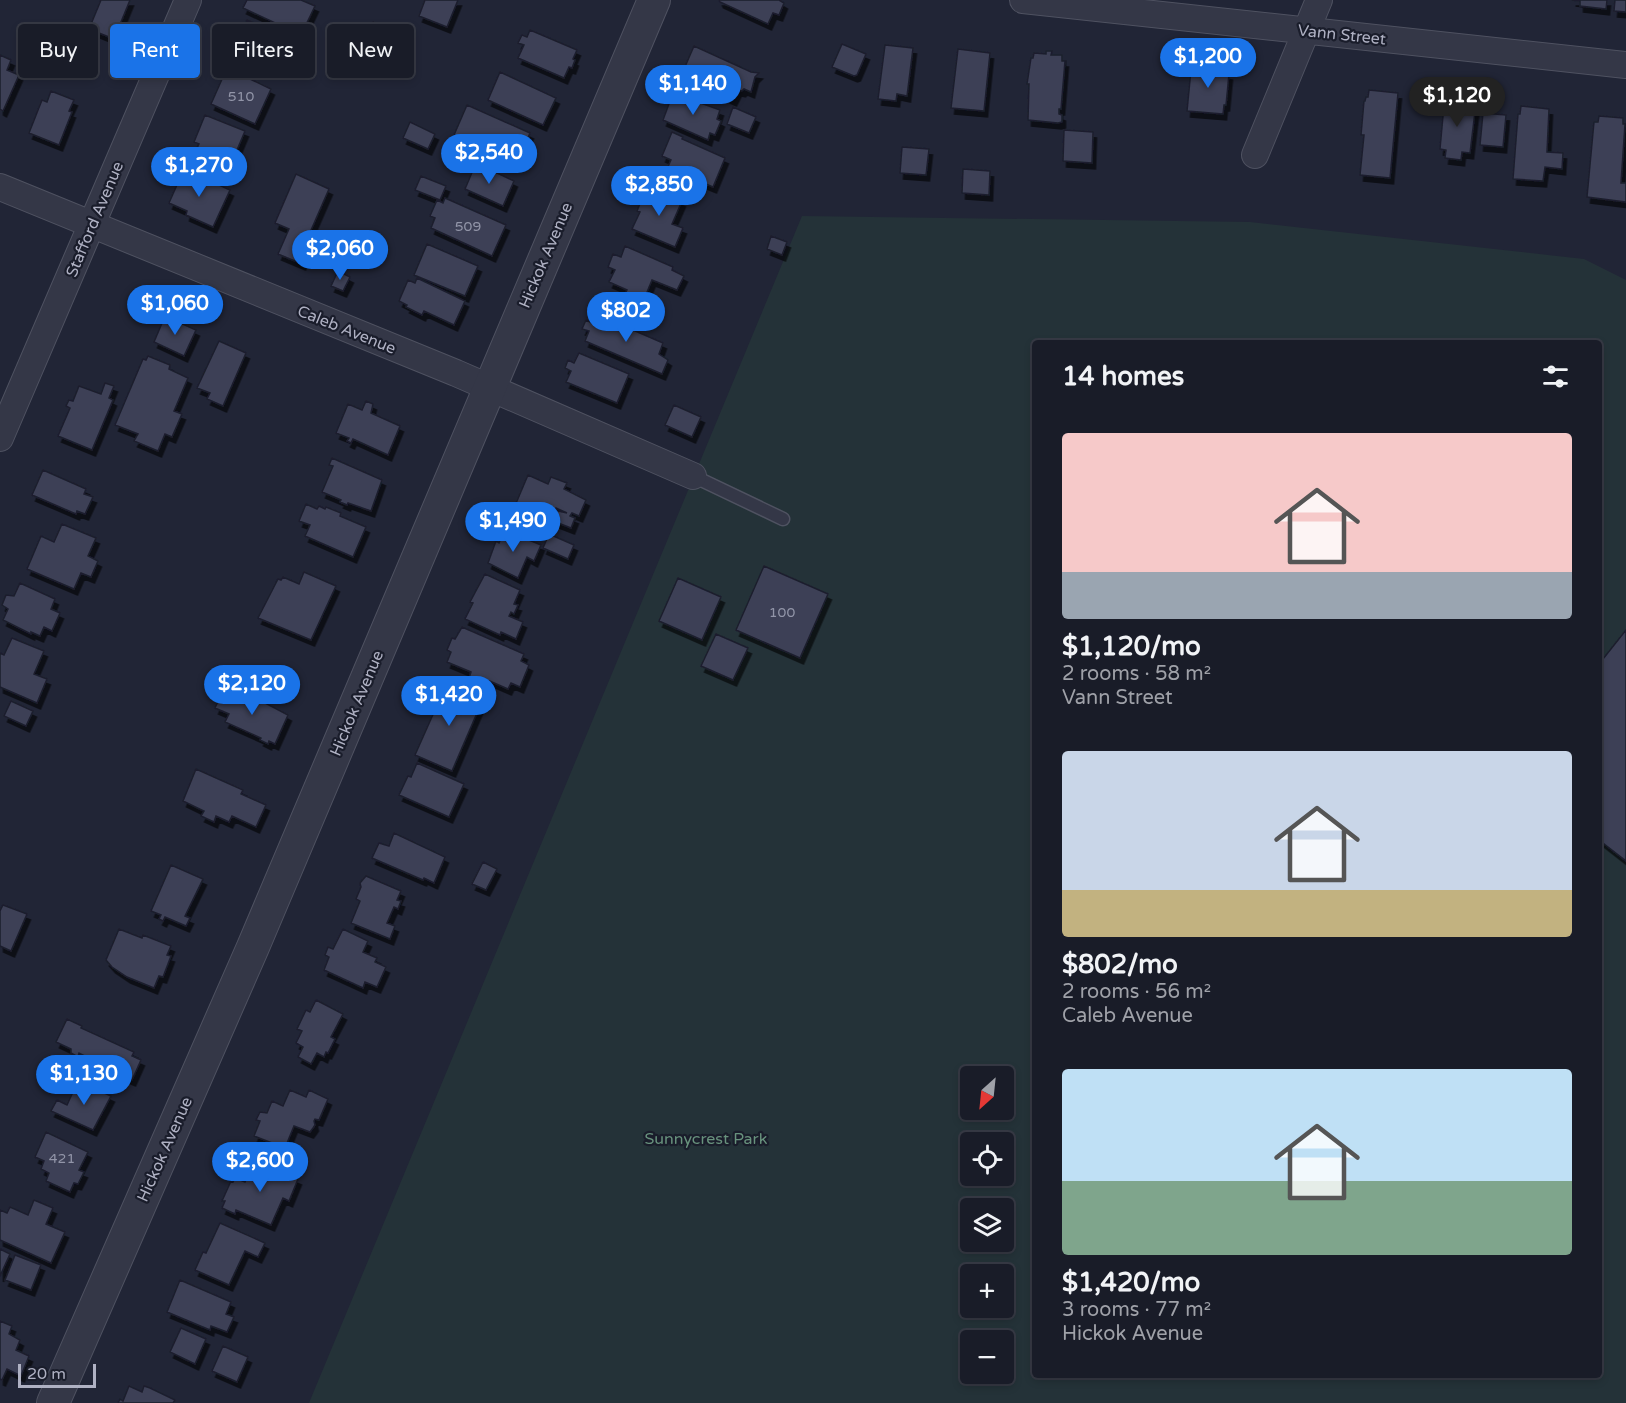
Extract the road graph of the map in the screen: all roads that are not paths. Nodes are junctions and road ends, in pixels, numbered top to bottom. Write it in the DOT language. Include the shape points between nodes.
graph roads {
  1 [pos="188,0"];
  2 [pos="654,0"];
  3 [pos="1023,0"];
  4 [pos="1319,0"];
  5 [pos="1307,30"];
  6 [pos="1626,65"];
  7 [pos="1255,155"];
  8 [pos="0,187"];
  9 [pos="92,224"];
  10 [pos="489,387"];
  11 [pos="0,438"];
  12 [pos="693,476"];
  13 [pos="783,519"];
  14 [pos="53,1403"];
  1 -- 9 [label="street, Stafford Avenue"];
  2 -- 10 [label="street, Hickok Avenue"];
  3 -- 5 [label="street, Vann Street"];
  4 -- 5 [label="street"];
  5 -- 6 [label="street, Vann Street"];
  5 -- 7 [label="street"];
  8 -- 9 [label="street, Caleb Avenue"];
  9 -- 10 [label="street, Caleb Avenue"];
  9 -- 11 [label="street, Stafford Avenue"];
  10 -- 12 [label="street, Caleb Avenue"];
  10 -- 14 [label="street, Hickok Avenue" via="253,947"];
  12 -- 13 [label="lane"];
}
